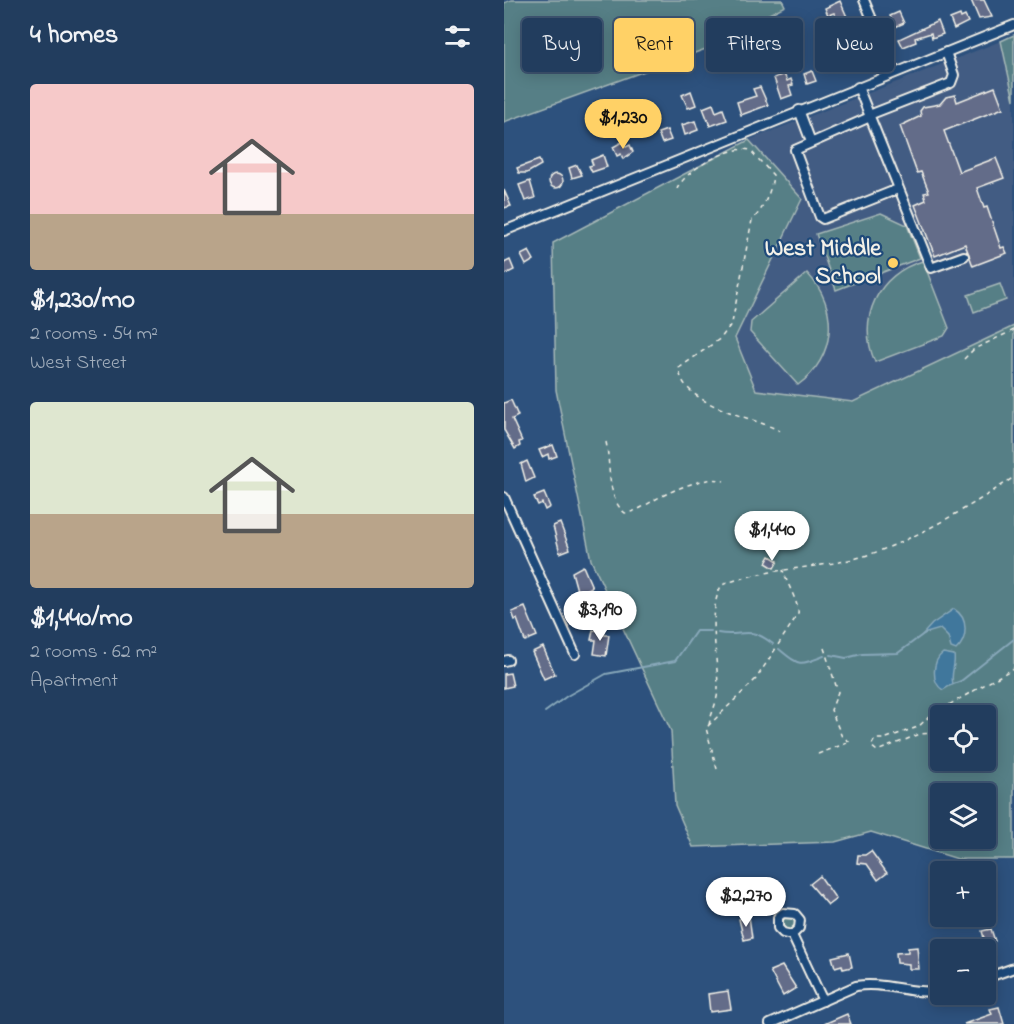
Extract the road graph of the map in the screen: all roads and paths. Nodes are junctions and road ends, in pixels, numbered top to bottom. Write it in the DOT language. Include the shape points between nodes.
graph roads {
  1 [pos="864,0"];
  2 [pos="872,18"];
  3 [pos="1014,25"];
  4 [pos="946,52"];
  5 [pos="894,72"];
  6 [pos="858,87"];
  7 [pos="799,110"];
  8 [pos="870,116"];
  9 [pos="810,142"];
  10 [pos="677,189"];
  11 [pos="898,189"];
  12 [pos="504,231"];
  13 [pos="964,256"];
  14 [pos="1014,330"];
  15 [pos="964,359"];
  16 [pos="780,431"];
  17 [pos="606,442"];
  18 [pos="1014,477"];
  19 [pos="724,481"];
  20 [pos="504,497"];
  21 [pos="783,570"];
  22 [pos="824,648"];
  23 [pos="575,654"];
  24 [pos="1014,668"];
  25 [pos="949,705"];
  26 [pos="930,716"];
  27 [pos="709,725"];
  28 [pos="930,733"];
  29 [pos="847,742"];
  30 [pos="852,743"];
  31 [pos="818,754"];
  32 [pos="717,769"];
  33 [pos="792,934"];
  34 [pos="1014,968"];
  35 [pos="996,974"];
  36 [pos="930,991"];
  37 [pos="823,1001"];
  38 [pos="770,1024"];
  1 -- 2 [label="street"];
  3 -- 4 [label="street"];
  4 -- 5 [label="street"];
  4 -- 8 [label="street" via="954,75 951,83"];
  5 -- 6 [label="street"];
  6 -- 7 [label="street"];
  6 -- 8 [label="street"];
  7 -- 9 [label="street"];
  7 -- 12 [label="street"];
  8 -- 9 [label="street"];
  8 -- 11 [label="street"];
  9 -- 11 [label="street" via="795,150 821,218"];
  10 -- 16 [label="path" via="681,179 699,166 735,149 750,150 772,175 767,195 752,220 732,323 721,338 679,368 679,376 699,398"];
  11 -- 13 [label="street" via="931,268"];
  14 -- 15 [label="path"];
  17 -- 19 [label="path" via="613,492 625,513 702,482"];
  18 -- 21 [label="path" via="906,539 861,557"];
  20 -- 23 [label="street"];
  21 -- 27 [label="path" via="788,589 798,604 798,614 756,679"];
  21 -- 27 [label="path" via="736,579 719,589 714,642 718,690"];
  22 -- 29 [label="path" via="838,692 831,710"];
  24 -- 25 [label="path"];
  26 -- 28 [label="path" via="918,727 875,739 871,746 879,750"];
  27 -- 32 [label="path" via="707,736"];
  29 -- 30 [label="path"];
  29 -- 31 [label="path"];
  33 -- 37 [label="street"];
  34 -- 35 [label="street"];
  36 -- 37 [label="street" via="866,984"];
  37 -- 38 [label="street"];
}
